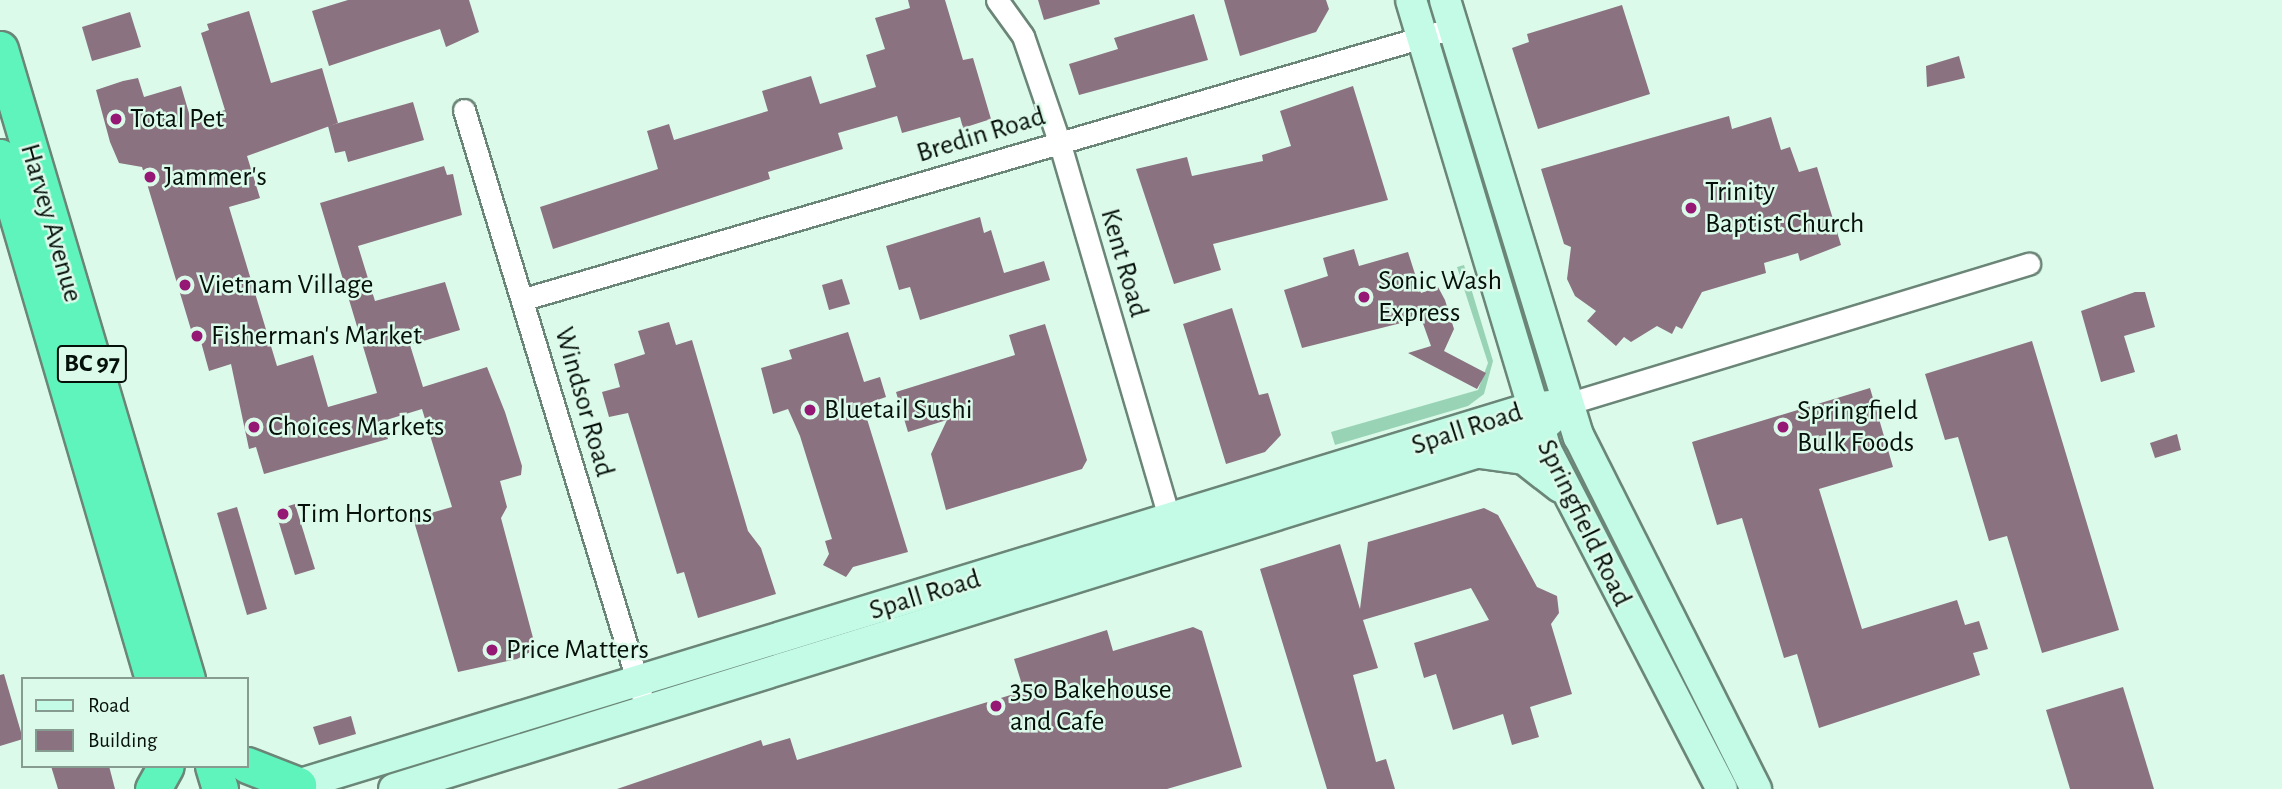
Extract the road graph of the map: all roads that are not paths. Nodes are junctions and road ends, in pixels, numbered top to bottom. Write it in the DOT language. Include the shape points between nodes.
graph roads {
  1 [pos="997,0"];
  2 [pos="1411,0"];
  3 [pos="1449,14"];
  4 [pos="1422,37"];
  5 [pos="0,49"];
  6 [pos="464,110"];
  7 [pos="1059,141"];
  8 [pos="0,157"];
  9 [pos="2029,264"];
  10 [pos="524,299"];
  11 [pos="1567,404"];
  12 [pos="1534,419"];
  13 [pos="1476,453"];
  14 [pos="1566,493"];
  15 [pos="1170,520"];
  16 [pos="1178,550"];
  17 [pos="152,677"];
  18 [pos="186,677"];
  19 [pos="636,683"];
  20 [pos="649,710"];
  21 [pos="248,766"];
  22 [pos="165,768"];
  23 [pos="180,768"];
  24 [pos="214,768"];
  25 [pos="291,787"];
  26 [pos="153,789"];
  27 [pos="186,789"];
  28 [pos="220,789"];
  29 [pos="394,789"];
  30 [pos="1722,789"];
  31 [pos="1756,789"];
  1 -- 7 [label="street, Kent Road" via="1023,36"];
  2 -- 4 [label="main road, Springfield Road"];
  3 -- 4 [label="street, Bredin Road"];
  3 -- 11 [label="main road, Springfield Road"];
  4 -- 7 [label="street, Bredin Road"];
  4 -- 12 [label="main road, Springfield Road"];
  5 -- 18 [label="highway, Harvey Avenue / BC 97"];
  6 -- 10 [label="street, Windsor Road"];
  7 -- 10 [label="street, Bredin Road"];
  7 -- 15 [label="street, Kent Road"];
  8 -- 17 [label="highway, Harvey Avenue / BC 97"];
  9 -- 11 [label="street, Spall Road"];
  10 -- 19 [label="street, Windsor Road"];
  11 -- 12 [label="main road, Spall Road"];
  11 -- 31 [label="main road, Springfield Road" via="1606,499"];
  12 -- 13 [label="main road, Spall Road"];
  12 -- 14 [label="main road, Springfield Road"];
  12 -- 15 [label="main road, Spall Road"];
  13 -- 14 [label="main road" via="1524,459"];
  13 -- 16 [label="main road, Spall Road"];
  14 -- 30 [label="main road, Springfield Road"];
  15 -- 16 [label="street, Kent Road"];
  15 -- 19 [label="main road, Spall Road"];
  16 -- 20 [label="main road, Spall Road"];
  19 -- 20 [label="street, Windsor Road"];
  19 -- 25 [label="main road, Spall Road"];
  20 -- 29 [label="main road, Spall Road"];
  21 -- 25 [label="highway"];
  22 -- 26 [label="highway"];
  23 -- 27 [label="highway"];
  24 -- 28 [label="highway"];
}
